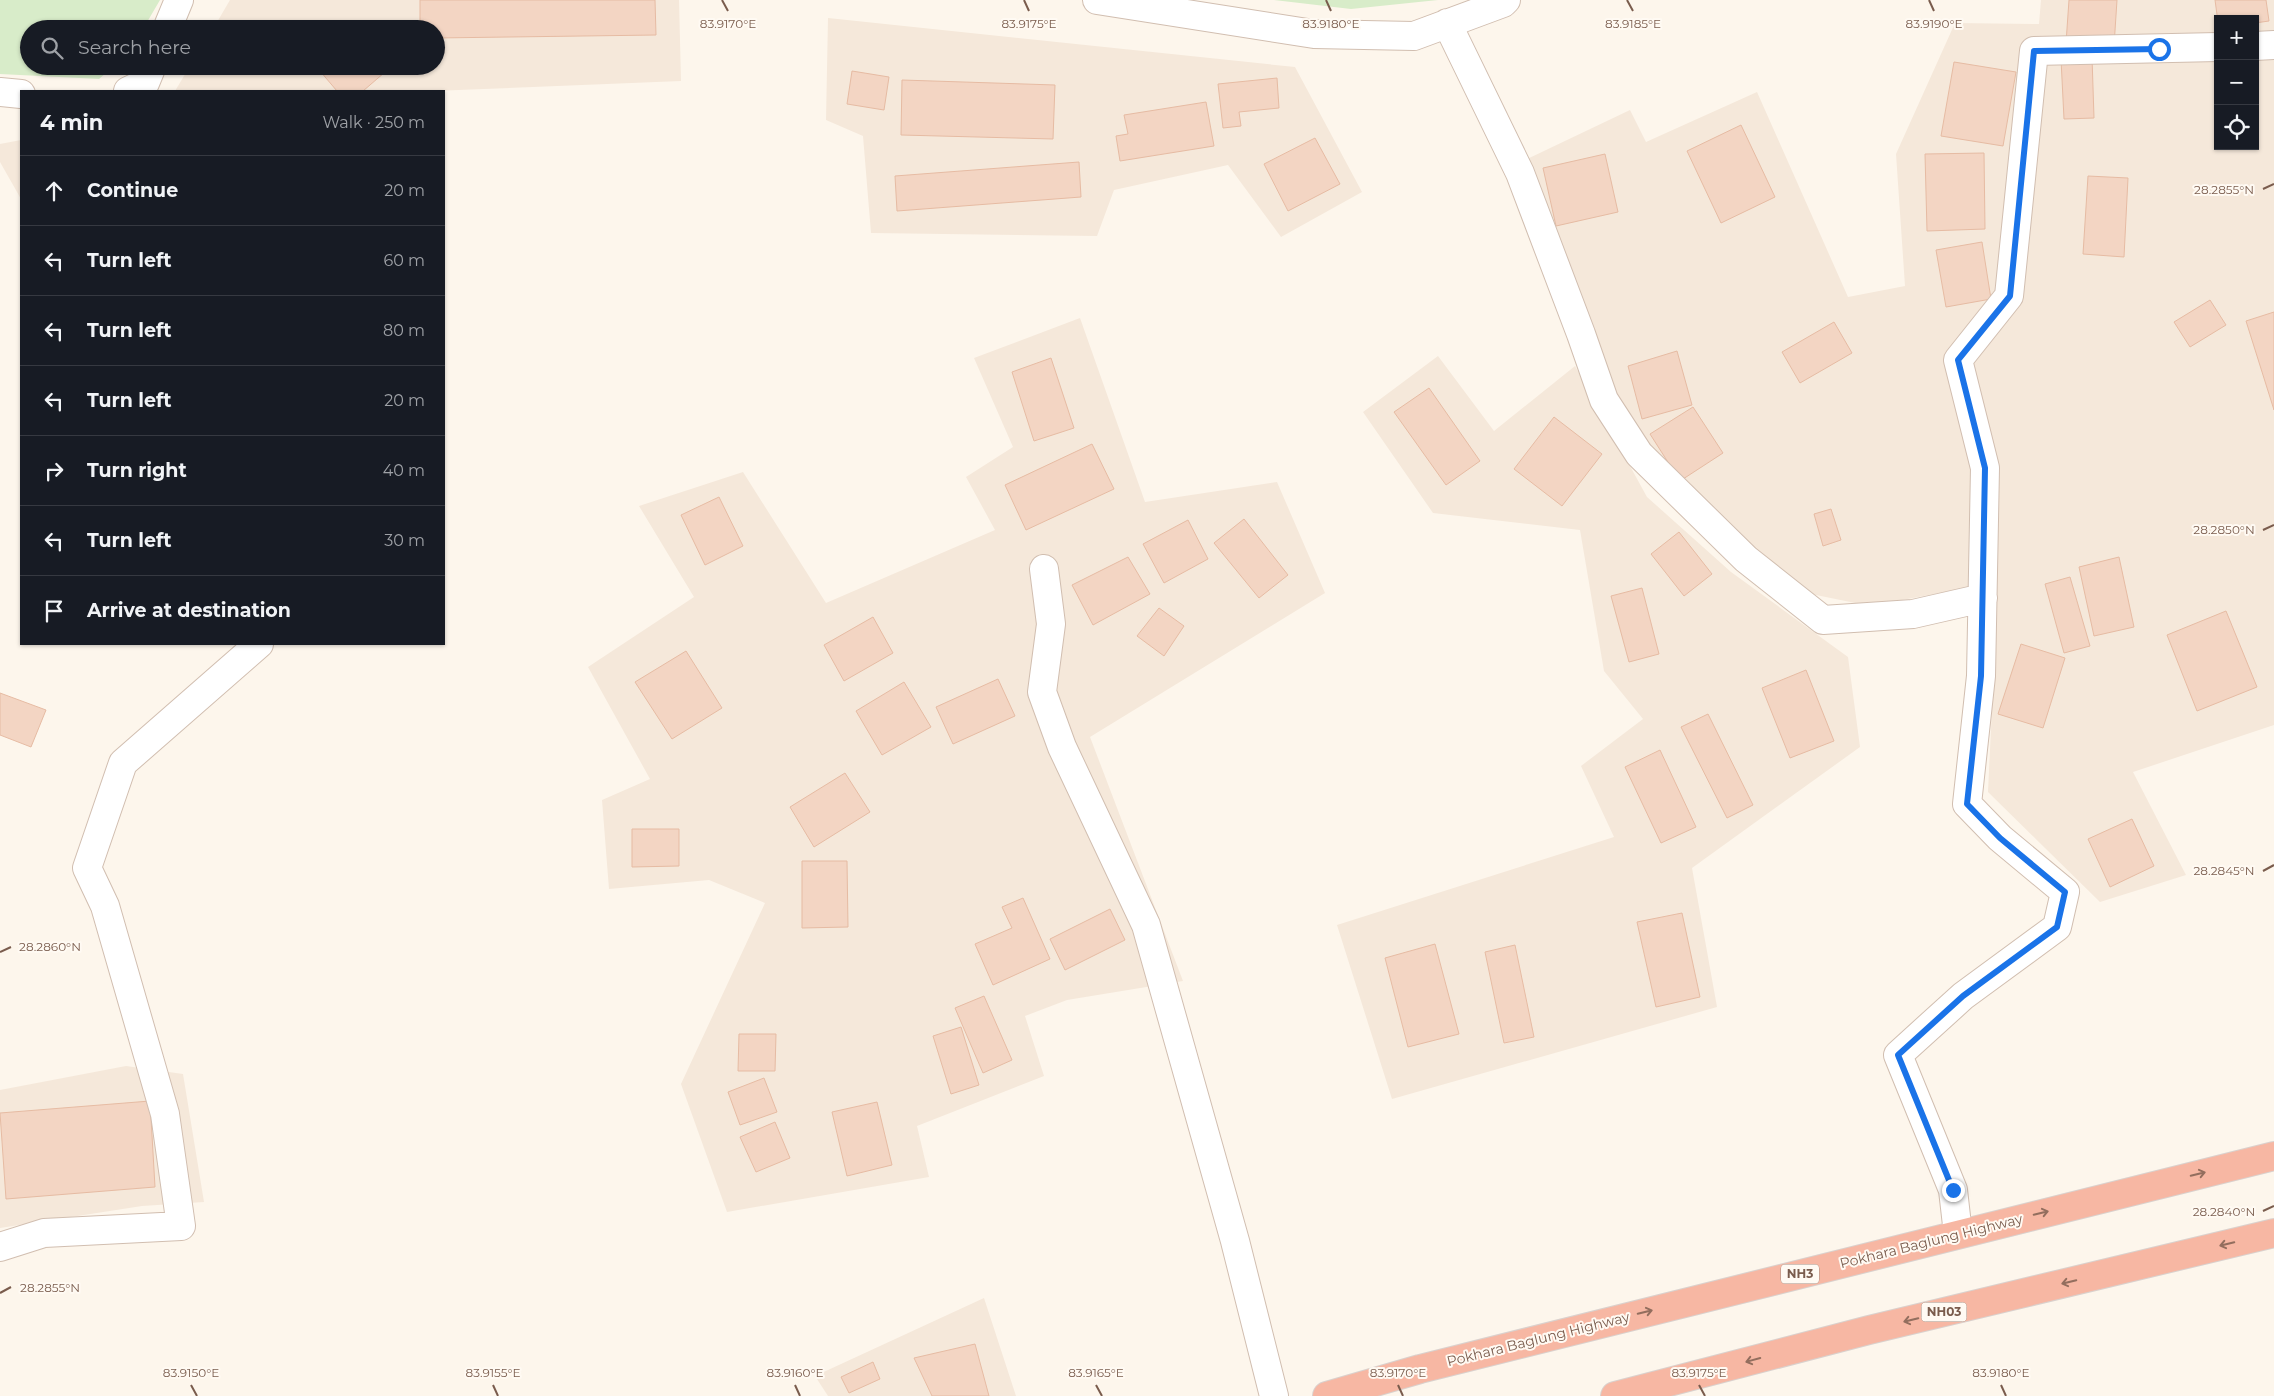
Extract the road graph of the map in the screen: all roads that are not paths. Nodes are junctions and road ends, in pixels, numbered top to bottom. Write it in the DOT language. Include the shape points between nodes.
graph roads {
  1 [pos="179,0"];
  2 [pos="1097,0"];
  3 [pos="1506,0"];
  4 [pos="171,20"];
  5 [pos="1447,23"];
  6 [pos="2274,45"];
  7 [pos="2259,46"];
  8 [pos="2214,47"];
  9 [pos="148,75"];
  10 [pos="130,90"];
  11 [pos="0,92"];
  12 [pos="20,94"];
  13 [pos="1044,569"];
  14 [pos="1984,598"];
  15 [pos="258,645"];
  16 [pos="2274,1156"];
  17 [pos="2274,1233"];
  18 [pos="1958,1234"];
  19 [pos="0,1247"];
  20 [pos="1274,1396"];
  21 [pos="1327,1396"];
  22 [pos="1615,1396"];
  1 -- 4 [label="street"];
  2 -- 5 [label="street" via="1314,34 1414,36"];
  3 -- 5 [label="street"];
  5 -- 14 [label="street" via="1520,173 1604,400 1639,454 1746,559 1823,620 1913,614"];
  6 -- 7 [label="street"];
  8 -- 14 [label="street" via="2034,51 2010,296 1958,360 1985,468"];
  9 -- 10 [label="street" via="145,83"];
  11 -- 12 [label="street"];
  13 -- 20 [label="street" via="1051,624 1042,692 1062,747 1146,925 1235,1241"];
  14 -- 18 [label="street" via="1981,676 1967,804 2000,838 2065,892 2057,927 1963,996 1898,1055 1953,1190"];
  15 -- 19 [label="street" via="124,763 87,868 106,906 165,1114 181,1226 44,1233"];
  18 -- 16 [label="highway, Pokhara Baglung Highway / NH3, one-way"];
  17 -- 22 [label="highway, NH03, one-way" via="1870,1330"];
  21 -- 18 [label="highway, Pokhara Baglung Highway / NH3, one-way" via="1420,1369"];
}
